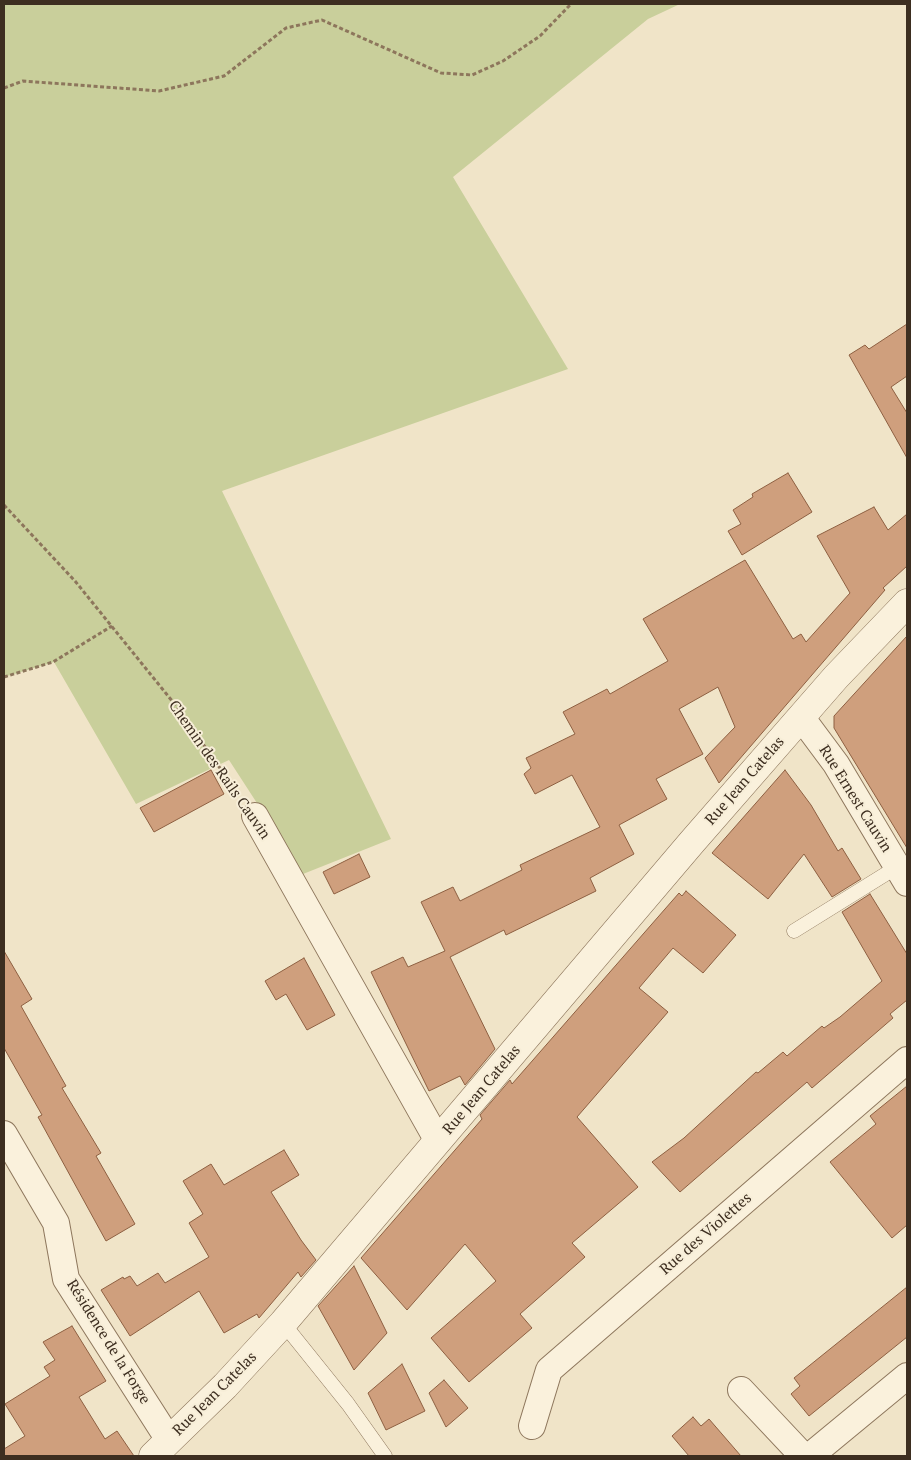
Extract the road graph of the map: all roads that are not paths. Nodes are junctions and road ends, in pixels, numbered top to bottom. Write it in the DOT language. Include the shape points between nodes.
graph roads {
  1 [pos="907,602"];
  2 [pos="803,715"];
  3 [pos="254,816"];
  4 [pos="902,875"];
  5 [pos="794,931"];
  6 [pos="907,1060"];
  7 [pos="4,1134"];
  8 [pos="438,1141"];
  9 [pos="283,1324"];
  10 [pos="907,1376"];
  11 [pos="741,1390"];
  12 [pos="532,1426"];
  13 [pos="161,1448"];
  14 [pos="385,1456"];
  15 [pos="803,1456"];
  16 [pos="810,1456"];
  1 -- 2 [label="street, Rue Jean Catelas"];
  2 -- 4 [label="street, Rue Ernest Cauvin"];
  2 -- 8 [label="street, Rue Jean Catelas"];
  3 -- 8 [label="street, Chemin des Rails Cauvin"];
  4 -- 5 [label="lane"];
  6 -- 12 [label="street, Rue des Violettes" via="549,1370"];
  7 -- 13 [label="street, Résidence de la Forge" via="56,1223 66,1279"];
  8 -- 9 [label="street, Rue Jean Catelas"];
  9 -- 13 [label="street, Rue Jean Catelas"];
  9 -- 14 [label="lane" via="348,1404"];
  10 -- 16 [label="street"];
  11 -- 15 [label="street"];
}
